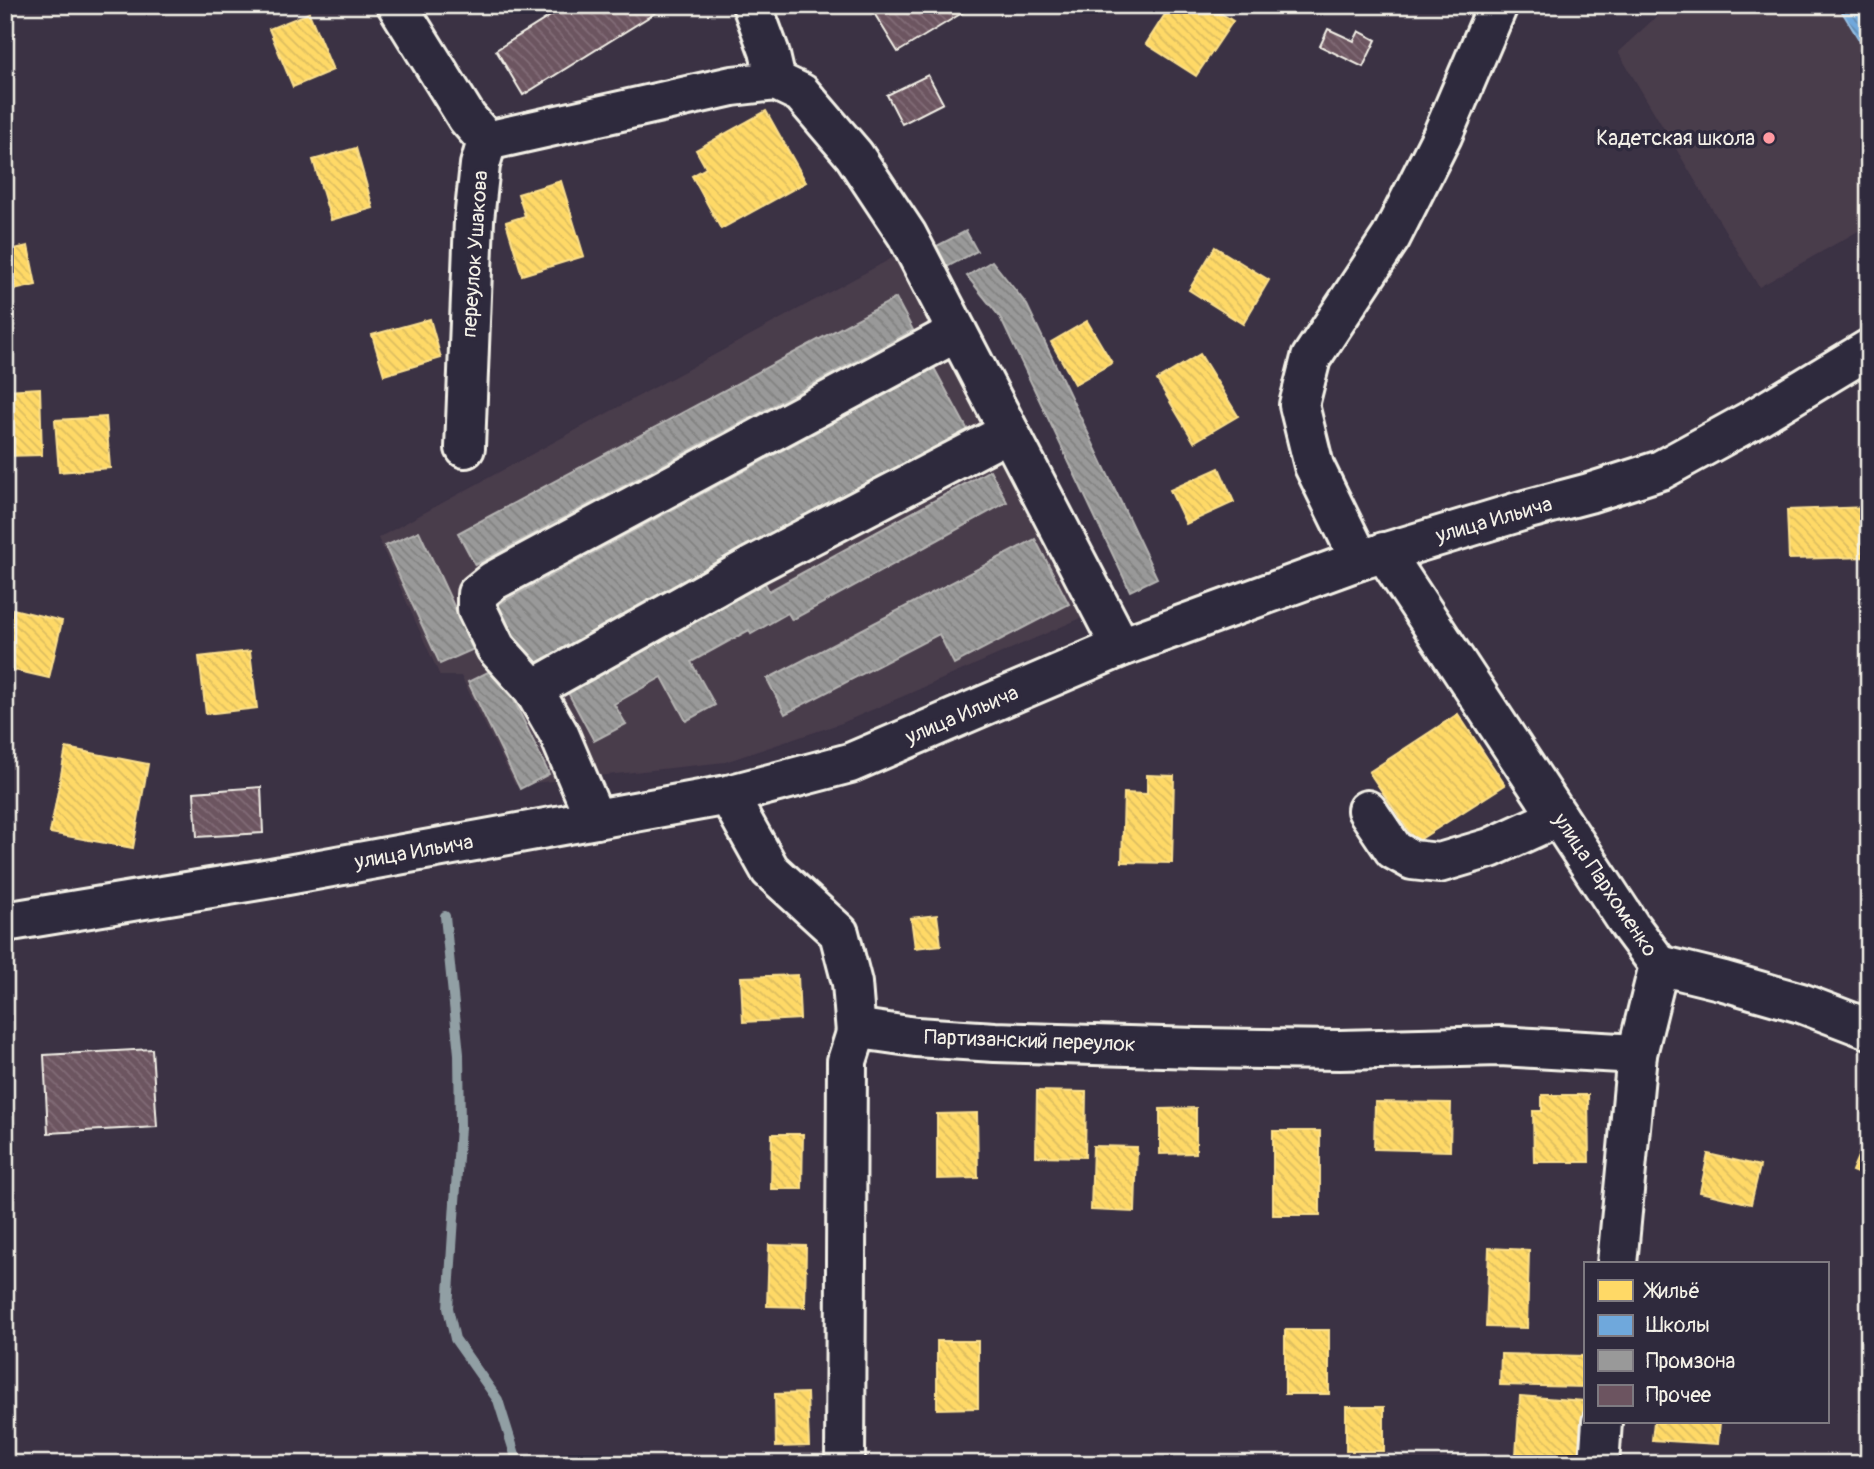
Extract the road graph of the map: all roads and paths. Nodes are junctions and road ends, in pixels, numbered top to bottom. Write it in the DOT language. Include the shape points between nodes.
graph roads {
  1 [pos="397,5"];
  2 [pos="752,5"];
  3 [pos="1498,5"];
  4 [pos="776,81"];
  5 [pos="487,141"];
  6 [pos="957,332"];
  7 [pos="1869,349"];
  8 [pos="1009,432"];
  9 [pos="464,448"];
  10 [pos="1372,556"];
  11 [pos="1121,647"];
  12 [pos="533,689"];
  13 [pos="727,795"];
  14 [pos="1367,810"];
  15 [pos="1558,817"];
  16 [pos="595,819"];
  17 [pos="5,922"];
  18 [pos="1659,965"];
  19 [pos="1869,1029"];
  20 [pos="856,1032"];
  21 [pos="1637,1054"];
  22 [pos="1617,1262"];
  23 [pos="1602,1424"];
  24 [pos="845,1464"];
  25 [pos="1599,1464"];
  1 -- 5 [label="street, переулок Ушакова" via="467,118"];
  2 -- 4 [label="street"];
  3 -- 10 [label="street, улица Пархоменко" via="1391,237 1311,358 1300,405 1314,467"];
  4 -- 5 [label="street" via="732,86"];
  4 -- 6 [label="street" via="801,93 854,155 907,235"];
  5 -- 9 [label="street, переулок Ушакова" via="474,220"];
  6 -- 8 [label="street"];
  6 -- 12 [label="street" via="477,594 477,609 496,648"];
  7 -- 10 [label="street, улица Ильича" via="1661,470"];
  8 -- 11 [label="street"];
  8 -- 12 [label="street" via="754,565"];
  10 -- 11 [label="street, улица Ильича"];
  10 -- 15 [label="street, улица Пархоменко"];
  11 -- 13 [label="street, улица Ильича" via="850,763"];
  12 -- 16 [label="street" via="559,734"];
  13 -- 16 [label="street, улица Ильича"];
  13 -- 20 [label="street" via="770,870 839,933 852,983"];
  14 -- 15 [label="street" via="1394,850 1412,860 1440,863 1490,848"];
  15 -- 18 [label="street, улица Пархоменко"];
  16 -- 17 [label="street, улица Ильича"];
  18 -- 19 [label="street" via="1801,1003"];
  18 -- 21 [label="street, улица Пархоменко"];
  20 -- 21 [label="street, Партизанский переулок" via="1170,1047 1340,1050 1500,1046"];
  20 -- 24 [label="street" via="847,1061"];
  21 -- 22 [label="street, улица Пархоменко"];
  23 -- 25 [label="street"];
}
